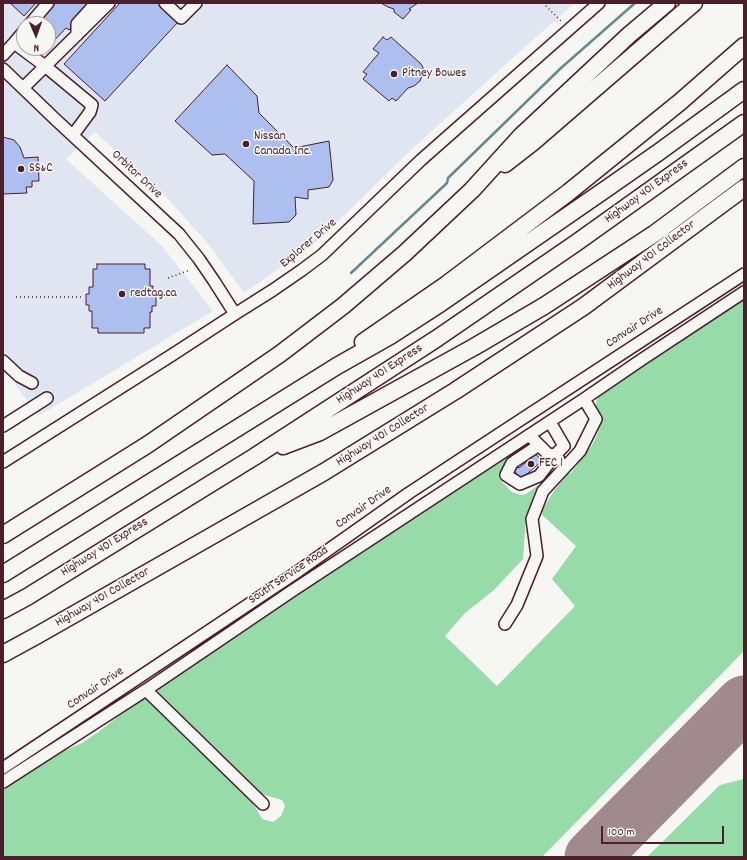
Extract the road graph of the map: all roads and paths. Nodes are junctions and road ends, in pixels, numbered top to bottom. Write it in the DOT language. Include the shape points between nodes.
graph roads {
  1 [pos="48,3"];
  2 [pos="96,3"];
  3 [pos="109,3"];
  4 [pos="165,3"];
  5 [pos="196,3"];
  6 [pos="543,3"];
  7 [pos="599,3"];
  8 [pos="667,3"];
  9 [pos="694,3"];
  10 [pos="37,16"];
  11 [pos="569,30"];
  12 [pos="77,35"];
  13 [pos="16,41"];
  14 [pos="14,43"];
  15 [pos="744,46"];
  16 [pos="3,55"];
  17 [pos="45,66"];
  18 [pos="3,69"];
  19 [pos="23,88"];
  20 [pos="744,90"];
  21 [pos="744,123"];
  22 [pos="73,135"];
  23 [pos="744,167"];
  24 [pos="744,188"];
  25 [pos="472,190"];
  26 [pos="190,270"];
  27 [pos="744,274"];
  28 [pos="168,278"];
  29 [pos="744,292"];
  30 [pos="16,297"];
  31 [pos="82,297"];
  32 [pos="234,314"];
  33 [pos="3,361"];
  34 [pos="337,366"];
  35 [pos="32,383"];
  36 [pos="47,398"];
  37 [pos="584,399"];
  38 [pos="550,422"];
  39 [pos="3,426"];
  40 [pos="529,435"];
  41 [pos="539,445"];
  42 [pos="556,454"];
  43 [pos="254,457"];
  44 [pos="3,462"];
  45 [pos="563,470"];
  46 [pos="3,535"];
  47 [pos="3,574"];
  48 [pos="3,610"];
  49 [pos="505,624"];
  50 [pos="3,654"];
  51 [pos="146,690"];
  52 [pos="3,768"];
  53 [pos="3,782"];
  54 [pos="263,804"];
  1 -- 10 [label="street"];
  2 -- 12 [label="street" via="77,24"];
  3 -- 12 [label="street"];
  4 -- 5 [label="street" via="181,18"];
  6 -- 11 [label="path"];
  7 -- 11 [label="street, Explorer Drive"];
  8 -- 25 [label="highway" via="522,135"];
  9 -- 25 [label="highway" via="532,143"];
  11 -- 32 [label="street, Explorer Drive" via="420,160 322,255"];
  12 -- 17 [label="street"];
  13 -- 14 [label="street"];
  14 -- 16 [label="street"];
  14 -- 17 [label="street"];
  15 -- 34 [label="highway" via="680,102 569,192 447,284 366,339"];
  17 -- 19 [label="street"];
  17 -- 22 [label="street" via="92,105 90,112"];
  18 -- 19 [label="street, Orbitor Drive"];
  19 -- 22 [label="street, Orbitor Drive"];
  20 -- 34 [label="highway, Highway 401 Express" via="441,303"];
  21 -- 43 [label="highway, Highway 401 Express" via="494,300"];
  22 -- 32 [label="street, Orbitor Drive" via="179,234 199,258"];
  23 -- 43 [label="highway" via="654,234 537,310 320,432"];
  24 -- 50 [label="highway, Highway 401 Collector" via="583,307 448,395 324,472"];
  25 -- 46 [label="highway" via="405,253 343,306 280,354 147,446"];
  26 -- 28 [label="path"];
  27 -- 52 [label="street, Convair Drive" via="498,434"];
  29 -- 37 [label="street, South Service Road"];
  30 -- 31 [label="path"];
  32 -- 44 [label="street, Explorer Drive"];
  33 -- 35 [label="street" via="19,376"];
  34 -- 47 [label="highway, Highway 401 Express"];
  36 -- 39 [label="street"];
  37 -- 38 [label="street, South Service Road"];
  37 -- 45 [label="street" via="596,419 580,452"];
  38 -- 40 [label="street, South Service Road"];
  38 -- 42 [label="street" via="564,446"];
  40 -- 41 [label="street"];
  40 -- 51 [label="street, South Service Road" via="298,586"];
  41 -- 42 [label="street" via="549,454"];
  41 -- 42 [label="street" via="512,463 506,474 520,484 539,476"];
  42 -- 45 [label="street"];
  43 -- 48 [label="highway, Highway 401 Express"];
  45 -- 49 [label="street" via="543,491 532,519 537,556 517,606"];
  51 -- 53 [label="street, South Service Road"];
  51 -- 54 [label="street"];
}
